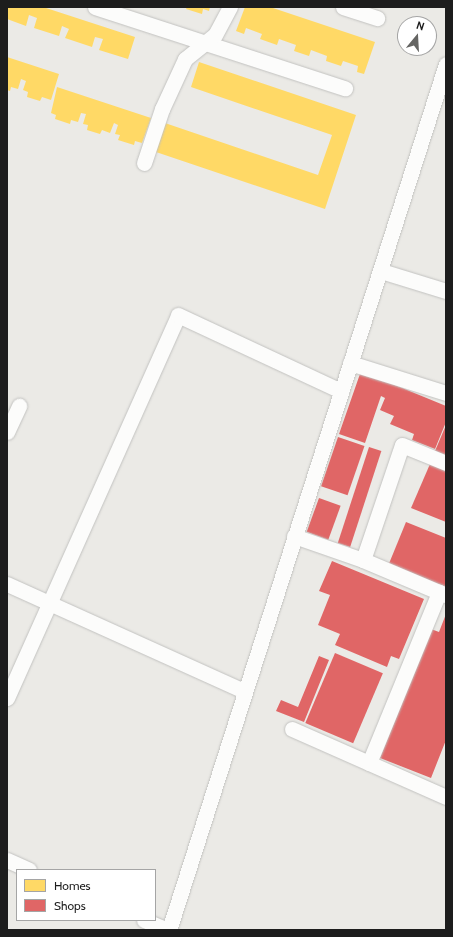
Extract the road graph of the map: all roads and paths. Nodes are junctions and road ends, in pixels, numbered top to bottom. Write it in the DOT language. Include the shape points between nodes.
graph roads {
  1 [pos="95,7"];
  2 [pos="230,7"];
  3 [pos="343,7"];
  4 [pos="377,18"];
  5 [pos="207,43"];
  6 [pos="446,65"];
  7 [pos="345,88"];
  8 [pos="144,163"];
  9 [pos="381,271"];
  10 [pos="446,291"];
  11 [pos="350,363"];
  12 [pos="341,391"];
  13 [pos="446,393"];
  14 [pos="19,406"];
  15 [pos="7,432"];
  16 [pos="446,464"];
  17 [pos="294,536"];
  18 [pos="363,560"];
  19 [pos="7,584"];
  20 [pos="442,593"];
  21 [pos="49,604"];
  22 [pos="244,692"];
  23 [pos="7,698"];
  24 [pos="292,729"];
  25 [pos="369,763"];
  26 [pos="446,797"];
  27 [pos="7,860"];
  28 [pos="27,869"];
  29 [pos="146,921"];
  30 [pos="168,930"];
  1 -- 5 [label="street"];
  2 -- 5 [label="street" via="216,35"];
  3 -- 4 [label="street"];
  5 -- 7 [label="street"];
  5 -- 8 [label="street" via="185,59 162,109"];
  6 -- 9 [label="street"];
  9 -- 10 [label="street"];
  9 -- 11 [label="street"];
  11 -- 12 [label="street"];
  11 -- 13 [label="street"];
  12 -- 17 [label="street"];
  12 -- 21 [label="street" via="178,315"];
  14 -- 15 [label="street"];
  16 -- 18 [label="street" via="402,445"];
  17 -- 18 [label="street"];
  17 -- 22 [label="street"];
  18 -- 20 [label="street"];
  19 -- 21 [label="street"];
  20 -- 25 [label="street"];
  21 -- 22 [label="street"];
  21 -- 23 [label="street"];
  22 -- 30 [label="street"];
  24 -- 25 [label="street"];
  25 -- 26 [label="street"];
  27 -- 28 [label="street"];
  29 -- 30 [label="street"];
}
